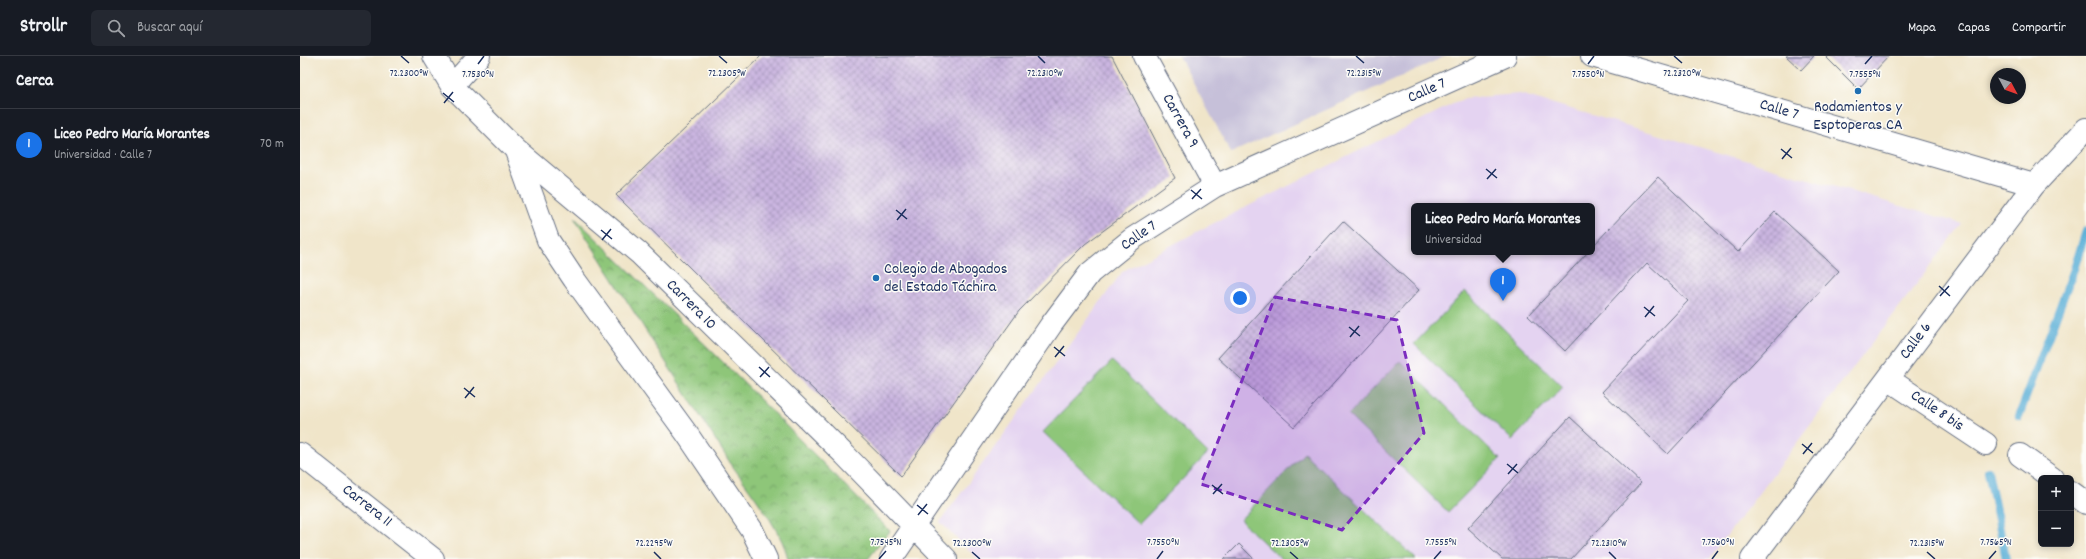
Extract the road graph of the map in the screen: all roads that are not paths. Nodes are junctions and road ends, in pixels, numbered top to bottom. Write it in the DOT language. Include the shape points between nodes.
graph roads {
  1 [pos="434,56"];
  2 [pos="479,56"];
  3 [pos="1144,56"];
  4 [pos="1505,56"];
  5 [pos="1592,56"];
  6 [pos="452,86"];
  7 [pos="2086,129"];
  8 [pos="516,150"];
  9 [pos="2034,185"];
  10 [pos="1215,186"];
  11 [pos="1888,379"];
  12 [pos="1986,444"];
  13 [pos="300,454"];
  14 [pos="2020,455"];
  15 [pos="2048,475"];
  16 [pos="2074,494"];
  17 [pos="2086,503"];
  18 [pos="915,526"];
  19 [pos="433,559"];
  20 [pos="766,559"];
  21 [pos="891,559"];
  22 [pos="946,559"];
  23 [pos="1752,559"];
  1 -- 6 [label="street, Carrera 10"];
  2 -- 6 [label="street"];
  3 -- 10 [label="street, Carrera 9"];
  4 -- 10 [label="street, Calle 7"];
  5 -- 9 [label="street, Calle 7"];
  6 -- 8 [label="street, Carrera 10"];
  7 -- 9 [label="street, Calle 6"];
  8 -- 18 [label="street, Carrera 10" via="639,253"];
  8 -- 20 [label="street" via="548,240 687,434 752,530"];
  9 -- 11 [label="street, Calle 6"];
  10 -- 18 [label="street, Calle 7" via="1132,240 1090,273 1050,325"];
  11 -- 12 [label="street, Calle 8 bis"];
  11 -- 23 [label="street, Calle 6"];
  13 -- 19 [label="street, Carrera 11"];
  14 -- 15 [label="street"];
  16 -- 17 [label="street"];
  18 -- 21 [label="street, Calle 7"];
  18 -- 22 [label="street, Carrera 10"];
}
